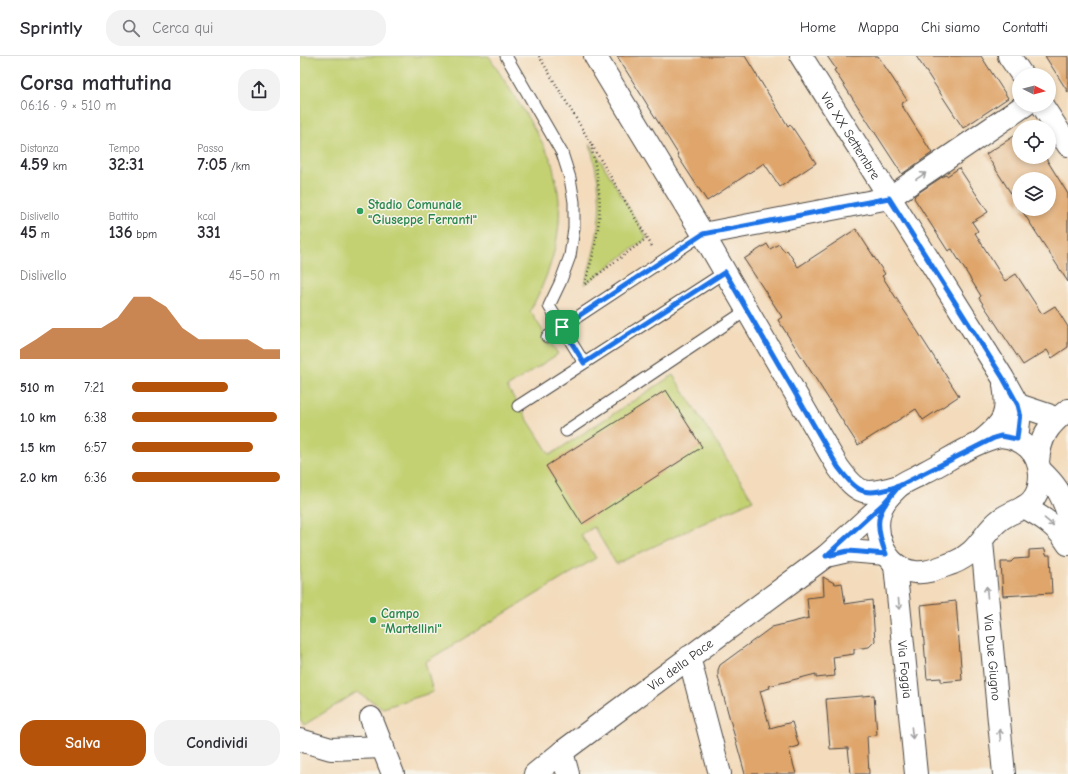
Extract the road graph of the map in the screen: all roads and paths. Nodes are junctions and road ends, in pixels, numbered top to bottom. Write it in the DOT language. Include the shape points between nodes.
graph roads {
  1 [pos="506,56"];
  2 [pos="539,56"];
  3 [pos="595,56"];
  4 [pos="801,56"];
  5 [pos="1010,56"];
  6 [pos="1018,68"];
  7 [pos="1015,112"];
  8 [pos="1047,112"];
  9 [pos="590,143"];
  10 [pos="1068,145"];
  11 [pos="889,198"];
  12 [pos="703,234"];
  13 [pos="725,272"];
  14 [pos="747,310"];
  15 [pos="562,327"];
  16 [pos="547,337"];
  17 [pos="584,363"];
  18 [pos="1003,378"];
  19 [pos="1018,405"];
  20 [pos="518,406"];
  21 [pos="1061,412"];
  22 [pos="566,431"];
  23 [pos="1018,440"];
  24 [pos="978,444"];
  25 [pos="1039,466"];
  26 [pos="899,486"];
  27 [pos="884,503"];
  28 [pos="1024,507"];
  29 [pos="1068,514"];
  30 [pos="982,542"];
  31 [pos="1068,544"];
  32 [pos="826,556"];
  33 [pos="891,560"];
  34 [pos="689,658"];
  35 [pos="371,718"];
  36 [pos="300,740"];
  37 [pos="383,747"];
  38 [pos="562,752"];
  39 [pos="393,774"];
  40 [pos="535,774"];
  41 [pos="568,774"];
  42 [pos="720,774"];
  43 [pos="916,774"];
  44 [pos="1004,774"];
  1 -- 15 [label="lane" via="562,153 570,178 574,228 570,256 549,306"];
  2 -- 9 [label="path"];
  3 -- 12 [label="street"];
  4 -- 11 [label="street, Via XX Settembre"];
  5 -- 6 [label="street"];
  11 -- 7 [label="street, one-way"];
  8 -- 10 [label="street"];
  9 -- 9 [label="path" via="599,191 598,230 592,263 584,285 647,238"];
  11 -- 12 [label="street"];
  11 -- 18 [label="street, Via XX Settembre"];
  12 -- 13 [label="street"];
  12 -- 15 [label="lane"];
  13 -- 14 [label="street"];
  13 -- 17 [label="lane"];
  14 -- 22 [label="lane"];
  14 -- 26 [label="street" via="838,467 852,485 867,493 878,493"];
  15 -- 16 [label="lane"];
  15 -- 17 [label="lane"];
  17 -- 20 [label="lane"];
  18 -- 19 [label="street, Via XX Settembre"];
  18 -- 24 [label="street, Via XX Settembre" via="1006,397 1003,420"];
  19 -- 21 [label="street"];
  19 -- 23 [label="street, Via XX Settembre"];
  21 -- 23 [label="street" via="1040,420 1034,430"];
  21 -- 25 [label="street" via="1047,431 1039,449"];
  23 -- 24 [label="street" via="1001,436"];
  23 -- 25 [label="street" via="1028,446"];
  24 -- 26 [label="street"];
  25 -- 28 [label="street, Via della Pace" via="1038,491 1035,498"];
  25 -- 29 [label="street" via="1060,492"];
  26 -- 27 [label="street, Via della Pace"];
  27 -- 32 [label="street, Via della Pace"];
  27 -- 33 [label="street, Via Foggia" via="878,523 880,539"];
  28 -- 30 [label="street, Via della Pace" via="997,522"];
  28 -- 31 [label="street, one-way" via="1061,532"];
  30 -- 33 [label="street, Via della Pace" via="968,555 930,571 904,570"];
  44 -- 30 [label="street, Via Due Giugno, one-way"];
  32 -- 33 [label="street, Via della Pace" via="848,551"];
  32 -- 34 [label="street, Via della Pace"];
  33 -- 43 [label="street, Via Foggia, one-way"];
  34 -- 38 [label="street, Via della Pace"];
  34 -- 42 [label="street"];
  35 -- 37 [label="street"];
  36 -- 37 [label="street" via="331,749"];
  37 -- 39 [label="street"];
  38 -- 40 [label="street, Via della Pace"];
  38 -- 41 [label="street"];
}
